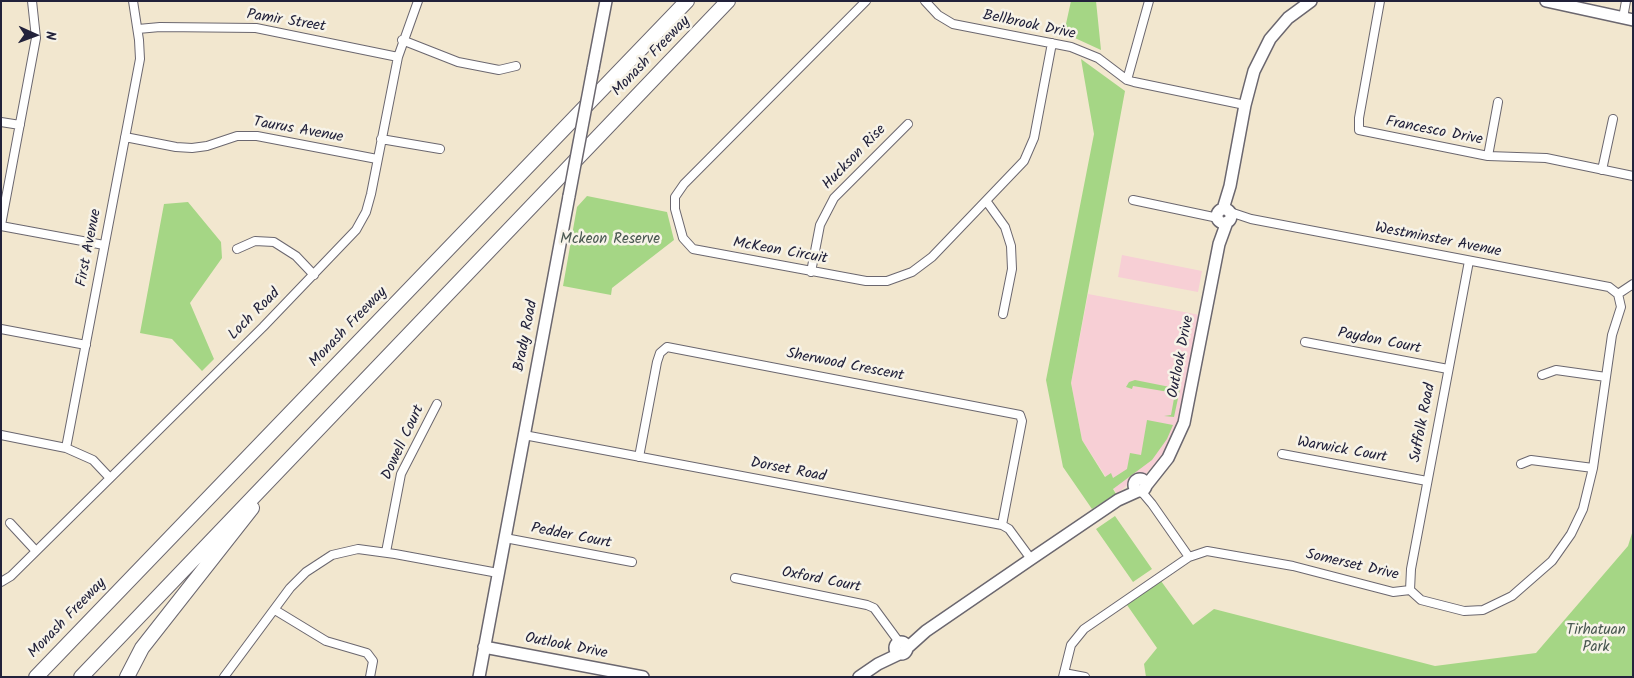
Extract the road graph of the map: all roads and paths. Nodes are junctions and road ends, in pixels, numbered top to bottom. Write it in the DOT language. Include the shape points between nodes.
graph roads {
  1 [pos="32,1"];
  2 [pos="133,1"];
  3 [pos="418,1"];
  4 [pos="606,1"];
  5 [pos="687,1"];
  6 [pos="728,1"];
  7 [pos="866,1"];
  8 [pos="925,1"];
  9 [pos="1149,1"];
  10 [pos="1311,1"];
  11 [pos="1380,1"];
  12 [pos="1546,1"];
  13 [pos="1626,1"];
  14 [pos="1628,19"];
  15 [pos="138,29"];
  16 [pos="402,40"];
  17 [pos="1052,43"];
  18 [pos="398,57"];
  19 [pos="516,66"];
  20 [pos="1127,80"];
  21 [pos="1498,102"];
  22 [pos="1245,105"];
  23 [pos="1613,120"];
  24 [pos="1,122"];
  25 [pos="908,124"];
  26 [pos="20,125"];
  27 [pos="126,137"];
  28 [pos="382,139"];
  29 [pos="440,149"];
  30 [pos="1488,156"];
  31 [pos="378,159"];
  32 [pos="1602,170"];
  33 [pos="1633,176"];
  34 [pos="1133,200"];
  35 [pos="987,202"];
  36 [pos="1224,215"];
  37 [pos="1,225"];
  38 [pos="104,246"];
  39 [pos="236,249"];
  40 [pos="1469,261"];
  41 [pos="810,272"];
  42 [pos="314,275"];
  43 [pos="1633,284"];
  44 [pos="1618,294"];
  45 [pos="1003,314"];
  46 [pos="1,329"];
  47 [pos="1305,342"];
  48 [pos="86,345"];
  49 [pos="1448,369"];
  50 [pos="1542,375"];
  51 [pos="1606,378"];
  52 [pos="437,404"];
  53 [pos="1,435"];
  54 [pos="524,435"];
  55 [pos="305,440"];
  56 [pos="66,448"];
  57 [pos="1282,454"];
  58 [pos="640,457"];
  59 [pos="1520,464"];
  60 [pos="1593,468"];
  61 [pos="109,478"];
  62 [pos="1427,481"];
  63 [pos="1141,487"];
  64 [pos="10,522"];
  65 [pos="1002,525"];
  66 [pos="505,538"];
  67 [pos="35,550"];
  68 [pos="386,552"];
  69 [pos="1189,557"];
  70 [pos="1031,559"];
  71 [pos="632,562"];
  72 [pos="498,573"];
  73 [pos="735,578"];
  74 [pos="1,582"];
  75 [pos="1410,590"];
  76 [pos="275,610"];
  77 [pos="72,639"];
  78 [pos="484,647"];
  79 [pos="900,647"];
  80 [pos="598,673"];
  81 [pos="1063,675"];
  82 [pos="25,677"];
  83 [pos="36,677"];
  84 [pos="81,677"];
  85 [pos="127,677"];
  86 [pos="224,677"];
  87 [pos="370,677"];
  88 [pos="479,677"];
  89 [pos="643,677"];
  90 [pos="860,677"];
  91 [pos="1085,677"];
  1 -- 26 [label="street" via="36,38"];
  2 -- 15 [label="street, First Avenue"];
  3 -- 16 [label="street, Loch Road"];
  4 -- 54 [label="street, Brady Road, bridge"];
  5 -- 77 [label="highway, Monash Freeway"];
  6 -- 55 [label="highway, Monash Freeway"];
  7 -- 41 [label="street, McKeon Circuit" via="684,184 675,197 683,238 693,249"];
  8 -- 17 [label="street, Bellbrook Drive" via="938,15 953,24"];
  9 -- 20 [label="street"];
  10 -- 22 [label="street, Outlook Drive" via="1288,18 1270,39 1254,71"];
  11 -- 30 [label="street, Francesco Drive" via="1359,130"];
  12 -- 14 [label="street"];
  13 -- 14 [label="street"];
  15 -- 18 [label="street, Pamir Street" via="256,28"];
  15 -- 27 [label="street, First Avenue" via="140,59"];
  16 -- 18 [label="street, Loch Road"];
  16 -- 19 [label="street" via="458,62 499,70"];
  17 -- 20 [label="street, Bellbrook Drive" via="1086,52"];
  17 -- 35 [label="street, McKeon Circuit" via="1034,138 1024,161"];
  18 -- 28 [label="street, Loch Road"];
  20 -- 22 [label="street, Bellbrook Drive"];
  21 -- 30 [label="street"];
  22 -- 36 [label="street, Outlook Drive"];
  23 -- 32 [label="street"];
  24 -- 26 [label="street"];
  25 -- 41 [label="street, Huckson Rise" via="834,198 820,225"];
  26 -- 37 [label="street"];
  27 -- 31 [label="street, Taurus Avenue" via="192,148 237,136 257,136"];
  27 -- 38 [label="street, First Avenue"];
  28 -- 29 [label="street"];
  28 -- 31 [label="street, Loch Road"];
  30 -- 32 [label="street, Francesco Drive" via="1546,158"];
  31 -- 42 [label="street, Loch Road" via="366,212 356,230"];
  32 -- 33 [label="street, Francesco Drive"];
  34 -- 36 [label="street"];
  35 -- 41 [label="street, McKeon Circuit" via="932,257 912,272 887,281"];
  35 -- 45 [label="street" via="1005,227 1011,246 1012,269"];
  36 -- 40 [label="street, Westminster Avenue"];
  36 -- 63 [label="street, Outlook Drive" via="1184,423 1177,442 1159,470"];
  37 -- 38 [label="street"];
  38 -- 48 [label="street, First Avenue"];
  39 -- 42 [label="street" via="255,241 274,242 296,256"];
  40 -- 44 [label="street, Westminster Avenue" via="1608,287"];
  40 -- 49 [label="street, Suffolk Road"];
  42 -- 61 [label="street, Loch Road"];
  43 -- 44 [label="street"];
  44 -- 51 [label="street, Somerset Drive" via="1620,308 1612,335"];
  46 -- 48 [label="street"];
  47 -- 49 [label="street, Paydon Court"];
  48 -- 56 [label="street, First Avenue"];
  49 -- 62 [label="street, Suffolk Road"];
  50 -- 51 [label="street" via="1556,370"];
  51 -- 60 [label="street, Somerset Drive"];
  52 -- 68 [label="street, Dowell Court" via="401,474"];
  53 -- 56 [label="street"];
  54 -- 58 [label="street, Dorset Road"];
  54 -- 66 [label="street, Brady Road"];
  55 -- 84 [label="highway, Monash Freeway"];
  55 -- 85 [label="highway" via="142,648"];
  56 -- 61 [label="street" via="93,460"];
  57 -- 62 [label="street, Warwick Court"];
  58 -- 65 [label="street, Dorset Road"];
  58 -- 65 [label="street, Sherwood Crescent" via="660,353 667,347 696,352 1020,415 1022,421"];
  59 -- 60 [label="street" via="1531,460"];
  60 -- 75 [label="street, Somerset Drive" via="1583,509 1571,534 1548,566 1512,596 1483,610 1464,611 1421,600"];
  61 -- 67 [label="street, Loch Road"];
  62 -- 75 [label="street, Suffolk Road"];
  63 -- 69 [label="street"];
  63 -- 70 [label="street, Outlook Drive"];
  64 -- 67 [label="street"];
  65 -- 70 [label="street" via="1009,529"];
  66 -- 71 [label="street, Pedder Court"];
  66 -- 72 [label="street, Brady Road"];
  67 -- 74 [label="street, Loch Road"];
  68 -- 72 [label="street"];
  68 -- 76 [label="street" via="358,549 332,555 306,572"];
  69 -- 75 [label="street, Somerset Drive" via="1207,551 1216,552 1293,566 1393,592"];
  69 -- 81 [label="street, Somerset Drive" via="1077,636 1069,650"];
  70 -- 79 [label="street, Outlook Drive"];
  72 -- 78 [label="street, Brady Road"];
  73 -- 79 [label="street, Oxford Court" via="867,604 874,608"];
  76 -- 86 [label="street"];
  76 -- 87 [label="street" via="326,641 367,653 373,661"];
  77 -- 82 [label="highway"];
  77 -- 83 [label="highway, Monash Freeway"];
  78 -- 80 [label="street, Outlook Drive"];
  78 -- 88 [label="street, Brady Road"];
  79 -- 90 [label="street, Outlook Drive"];
  80 -- 89 [label="street, Outlook Drive"];
  81 -- 91 [label="street"];
}
